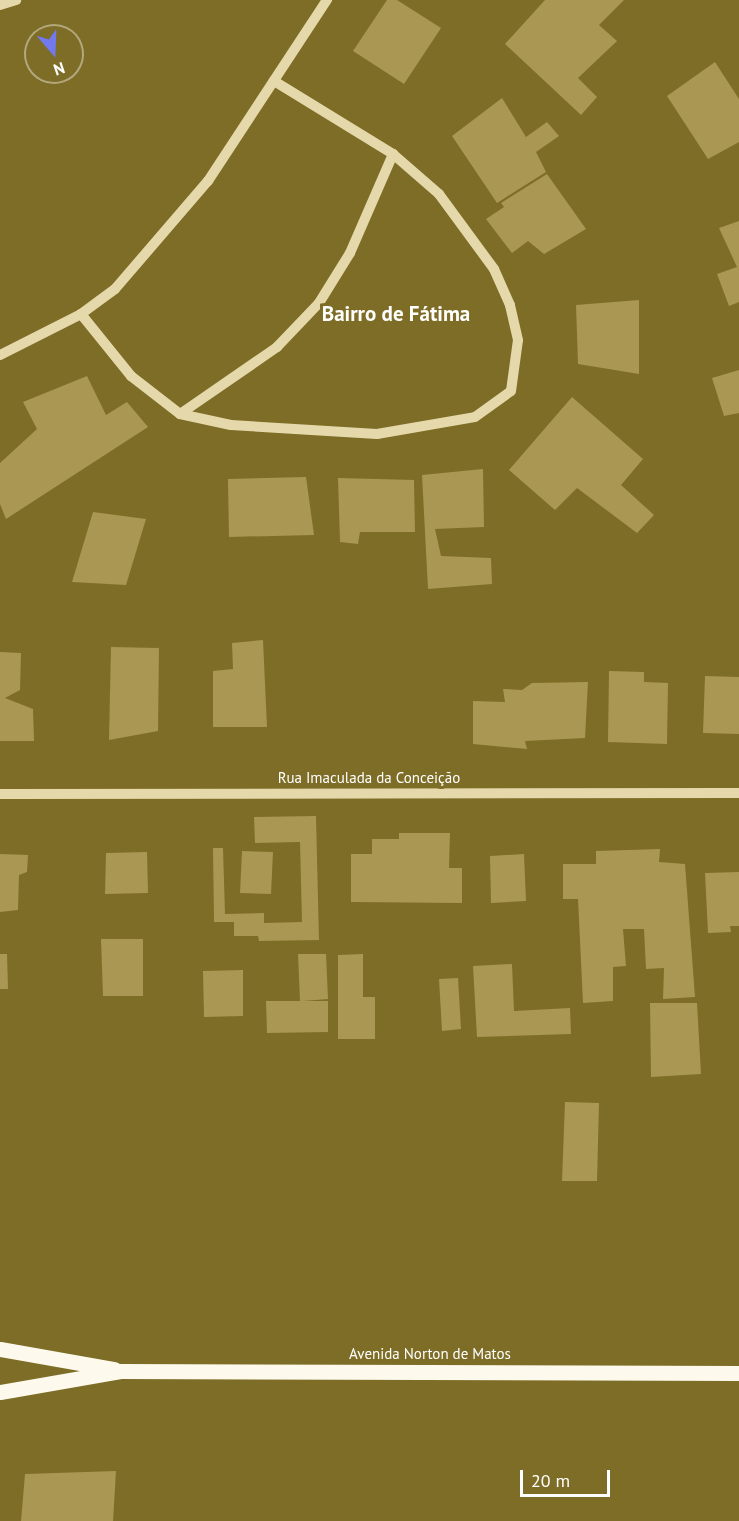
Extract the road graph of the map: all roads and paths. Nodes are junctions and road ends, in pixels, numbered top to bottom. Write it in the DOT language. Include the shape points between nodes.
graph roads {
  1 [pos="16,0"];
  2 [pos="327,0"];
  3 [pos="0,5"];
  4 [pos="274,81"];
  5 [pos="393,154"];
  6 [pos="81,314"];
  7 [pos="0,355"];
  8 [pos="180,414"];
  9 [pos="739,793"];
  10 [pos="0,794"];
  11 [pos="0,1349"];
  12 [pos="120,1371"];
  13 [pos="739,1373"];
  14 [pos="0,1392"];
  1 -- 3 [label="street"];
  2 -- 4 [label="street"];
  4 -- 5 [label="street"];
  4 -- 6 [label="street" via="165,234 115,289"];
  5 -- 8 [label="street" via="350,253 319,303 277,347"];
  5 -- 8 [label="street" via="439,194 494,269 519,340 511,391 475,417 377,434 231,425"];
  6 -- 7 [label="street"];
  6 -- 8 [label="street" via="131,376"];
  9 -- 10 [label="street, Rua Imaculada da Conceição"];
  11 -- 12 [label="main road, Avenida Norton de Matos"];
  12 -- 13 [label="main road, Avenida Norton de Matos"];
  12 -- 14 [label="main road, Avenida Norton de Matos"];
}
